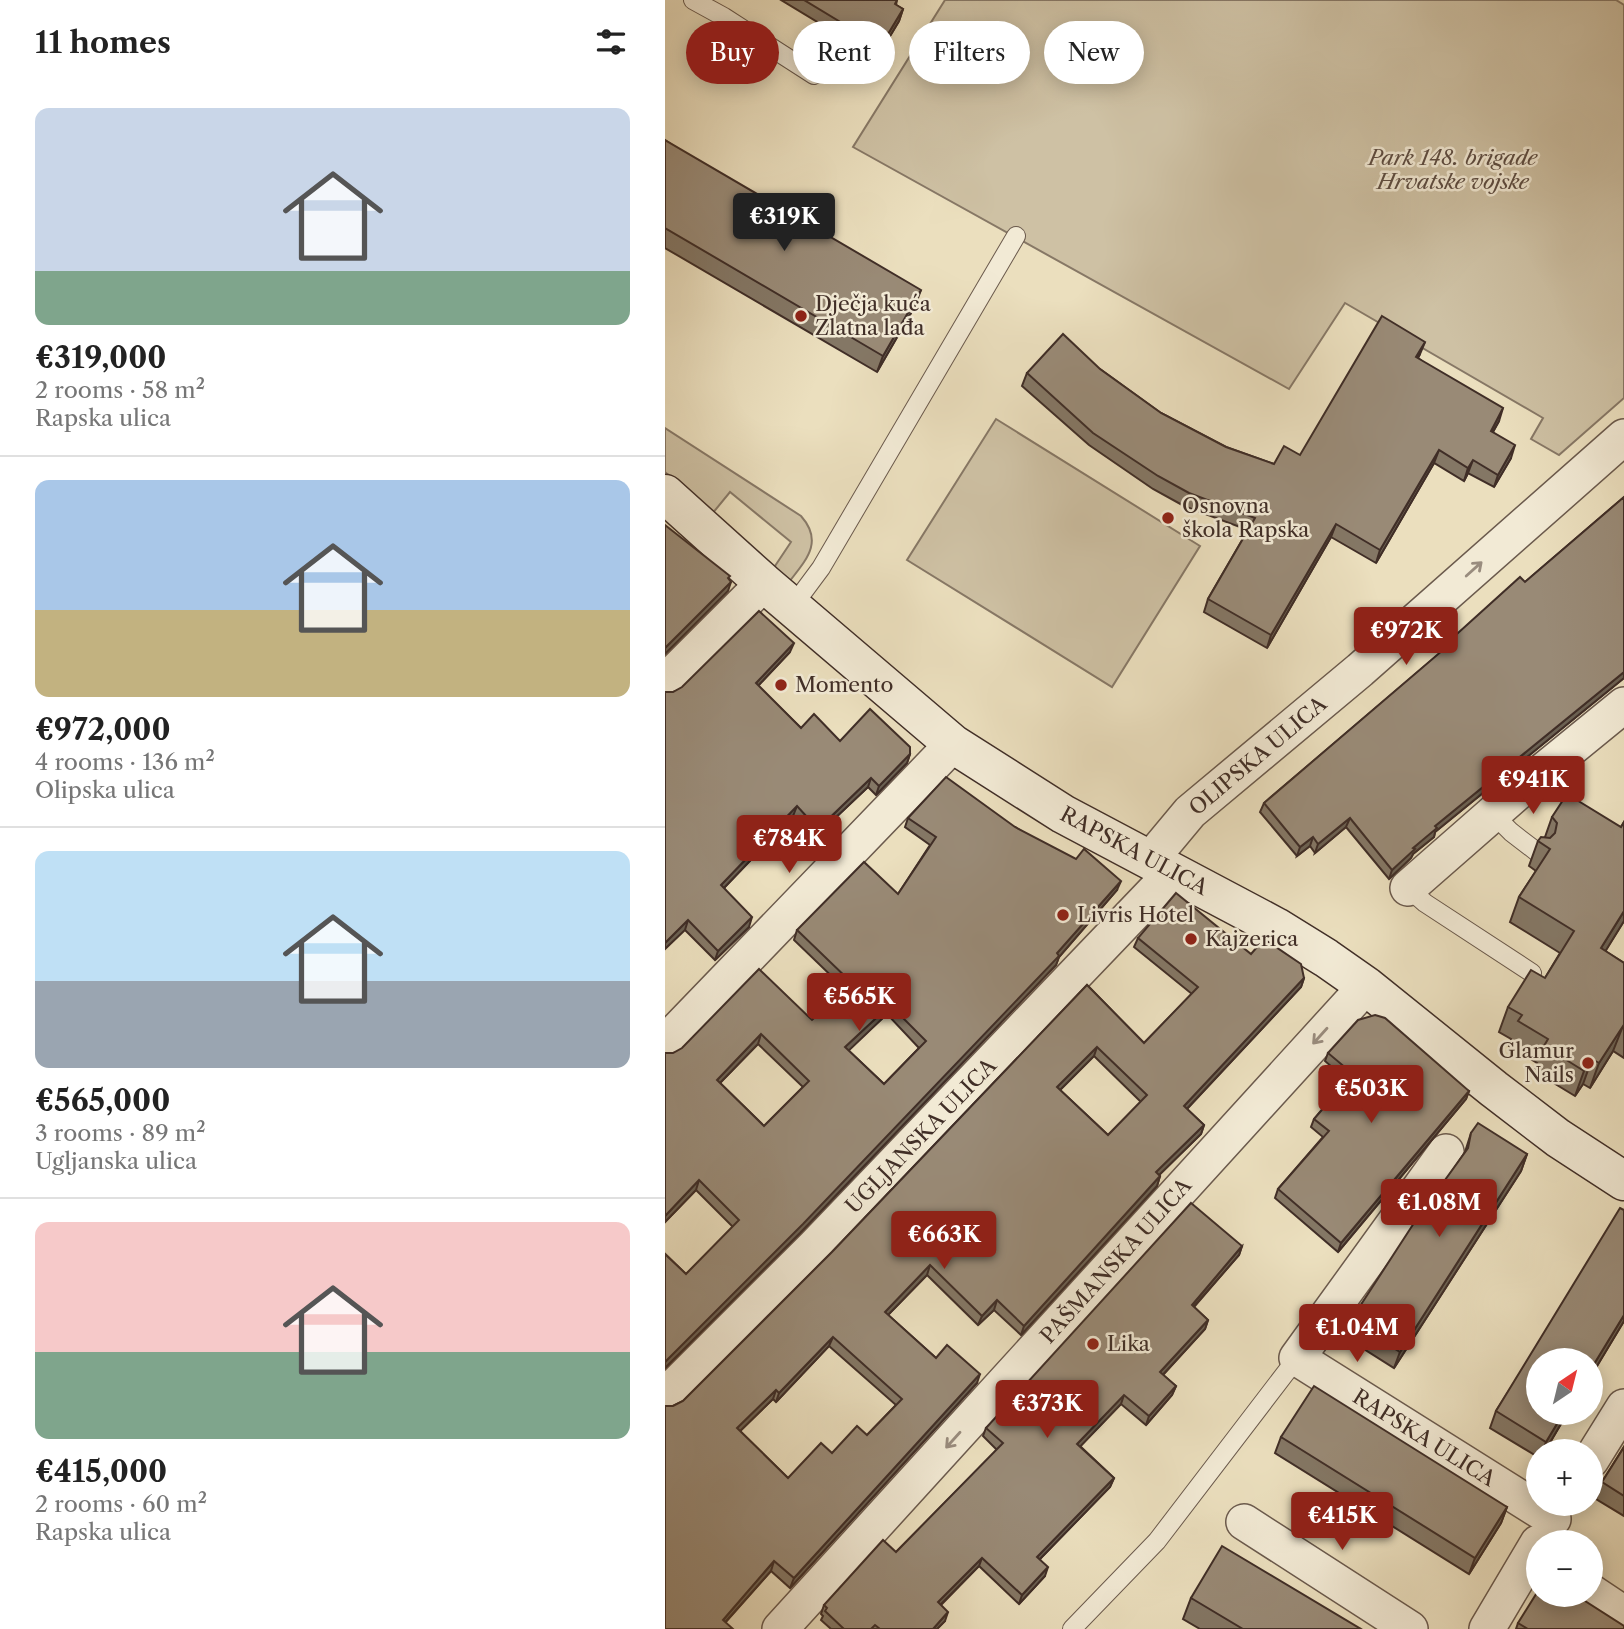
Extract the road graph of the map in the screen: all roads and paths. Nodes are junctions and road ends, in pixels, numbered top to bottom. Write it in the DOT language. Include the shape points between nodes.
graph roads {
  1 [pos="693,0"];
  2 [pos="793,61"];
  3 [pos="1016,236"];
  4 [pos="1624,437"];
  5 [pos="665,495"];
  6 [pos="778,595"];
  7 [pos="665,682"];
  8 [pos="1624,705"];
  9 [pos="953,744"];
  10 [pos="1493,814"];
  11 [pos="1537,852"];
  12 [pos="1162,866"];
  13 [pos="1408,888"];
  14 [pos="1532,973"];
  15 [pos="1366,986"];
  16 [pos="665,1043"];
  17 [pos="1446,1152"];
  18 [pos="1624,1181"];
  19 [pos="1297,1358"];
  20 [pos="665,1396"];
  21 [pos="1624,1407"];
  22 [pos="1603,1441"];
  23 [pos="1244,1522"];
  24 [pos="1536,1530"];
  25 [pos="1526,1565"];
  26 [pos="1603,1600"];
  27 [pos="1624,1614"];
  28 [pos="780,1629"];
  29 [pos="1072,1629"];
  30 [pos="1410,1629"];
  31 [pos="1487,1629"];
  1 -- 2 [label="lane"];
  3 -- 6 [label="lane" via="821,568"];
  12 -- 4 [label="street, OLIPSKA ULICA, one-way" via="1190,813"];
  5 -- 6 [label="street, RAPSKA ULICA"];
  6 -- 7 [label="street"];
  6 -- 9 [label="street, RAPSKA ULICA"];
  8 -- 10 [label="street"];
  9 -- 12 [label="street, RAPSKA ULICA" via="1063,814"];
  9 -- 16 [label="street"];
  10 -- 11 [label="lane"];
  10 -- 13 [label="street"];
  12 -- 15 [label="street, RAPSKA ULICA" via="1276,927"];
  12 -- 20 [label="street, UGLJANSKA ULICA" via="814,1247"];
  13 -- 14 [label="lane"];
  15 -- 18 [label="street, RAPSKA ULICA" via="1558,1138"];
  15 -- 28 [label="street, PAŠMANSKA ULICA, one-way"];
  17 -- 19 [label="street"];
  19 -- 24 [label="street, RAPSKA ULICA"];
  19 -- 29 [label="lane" via="1157,1541"];
  21 -- 22 [label="street"];
  23 -- 30 [label="street"];
  25 -- 31 [label="street, RAPSKA ULICA"];
  26 -- 27 [label="street"];
}
